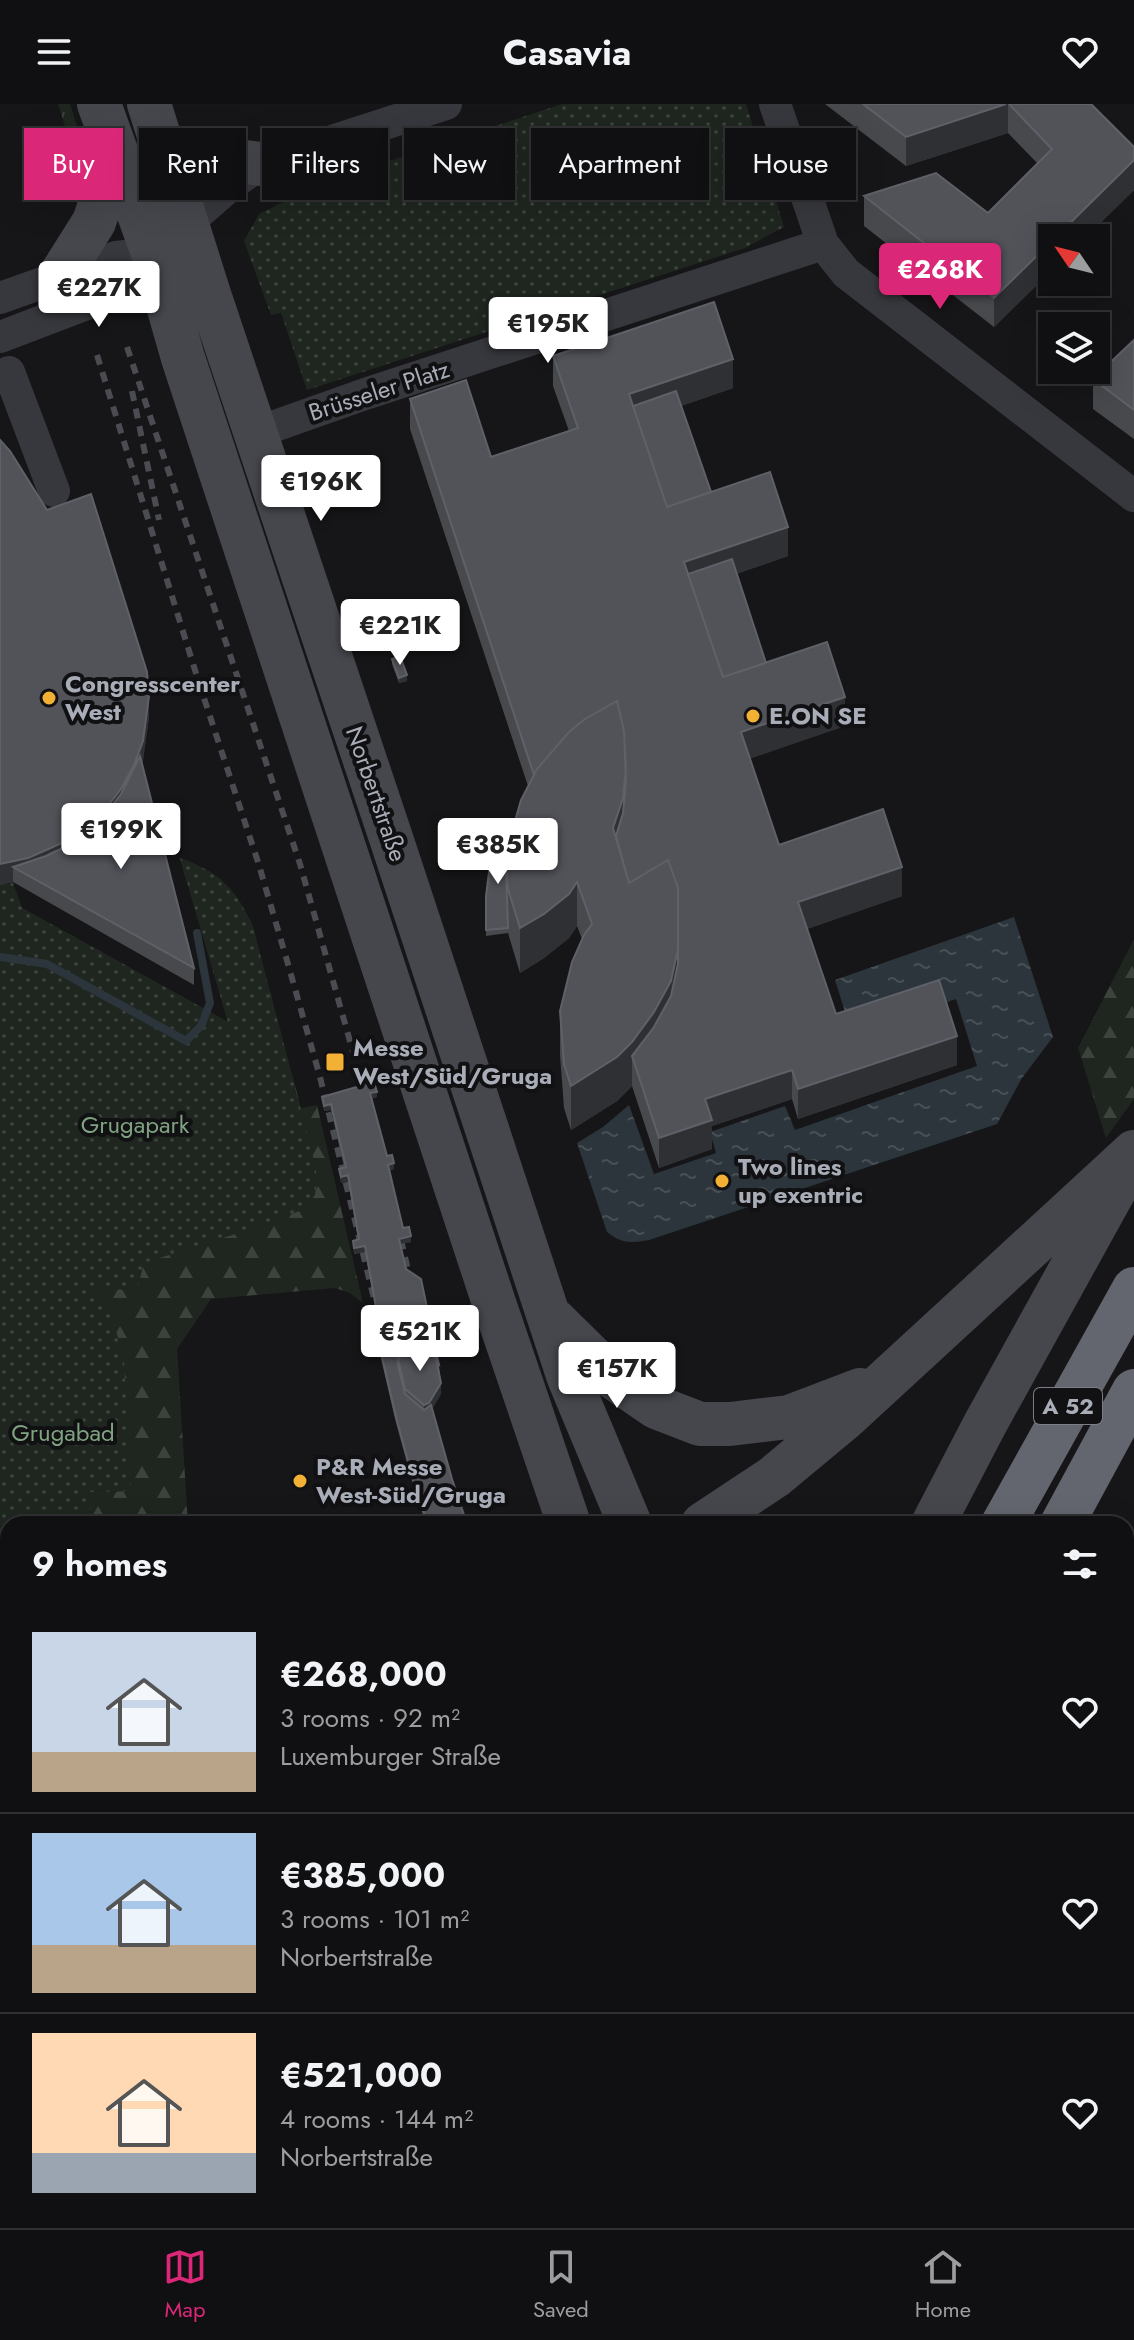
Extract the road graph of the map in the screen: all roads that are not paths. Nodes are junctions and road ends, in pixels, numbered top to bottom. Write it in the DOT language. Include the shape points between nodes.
graph roads {
  1 [pos="99,104"];
  2 [pos="446,104"];
  3 [pos="775,104"];
  4 [pos="156,124"];
  5 [pos="107,128"];
  6 [pos="261,164"];
  7 [pos="123,174"];
  8 [pos="101,200"];
  9 [pos="187,224"];
  10 [pos="823,244"];
  11 [pos="153,253"];
  12 [pos="60,276"];
  13 [pos="0,298"];
  14 [pos="0,337"];
  15 [pos="9,372"];
  16 [pos="255,433"];
  17 [pos="54,491"];
  18 [pos="1134,496"];
  19 [pos="1134,1154"];
  20 [pos="1134,1289"];
  21 [pos="549,1316"];
  22 [pos="885,1381"];
  23 [pos="1134,1391"];
  24 [pos="566,1516"];
  25 [pos="626,1516"];
  26 [pos="715,1516"];
  27 [pos="937,1516"];
  28 [pos="1007,1516"];
  29 [pos="1066,1516"];
  1 -- 5 [label="main road, Norbertstraße"];
  2 -- 6 [label="street"];
  3 -- 10 [label="street"];
  4 -- 6 [label="main road" via="199,156"];
  4 -- 9 [label="main road, Norbertstraße"];
  6 -- 9 [label="street"];
  7 -- 11 [label="main road, Norbertstraße"];
  8 -- 12 [label="main road" via="94,222"];
  9 -- 11 [label="street"];
  9 -- 16 [label="main road, Norbertstraße"];
  10 -- 16 [label="street, Brüsseler Platz"];
  10 -- 18 [label="street" via="846,273"];
  11 -- 12 [label="street" via="116,257"];
  11 -- 14 [label="street" via="105,297"];
  11 -- 24 [label="main road, Norbertstraße" via="183,358"];
  12 -- 13 [label="street"];
  15 -- 17 [label="street"];
  16 -- 21 [label="main road, Norbertstraße"];
  19 -- 22 [label="main road"];
  19 -- 27 [label="main road"];
  20 -- 28 [label="highway, A 52"];
  21 -- 22 [label="main road" via="611,1376 656,1407 700,1424 789,1417"];
  21 -- 25 [label="main road, Norbertstraße" via="583,1417"];
  22 -- 26 [label="main road" via="774,1477"];
  23 -- 29 [label="highway, A 52"];
}
